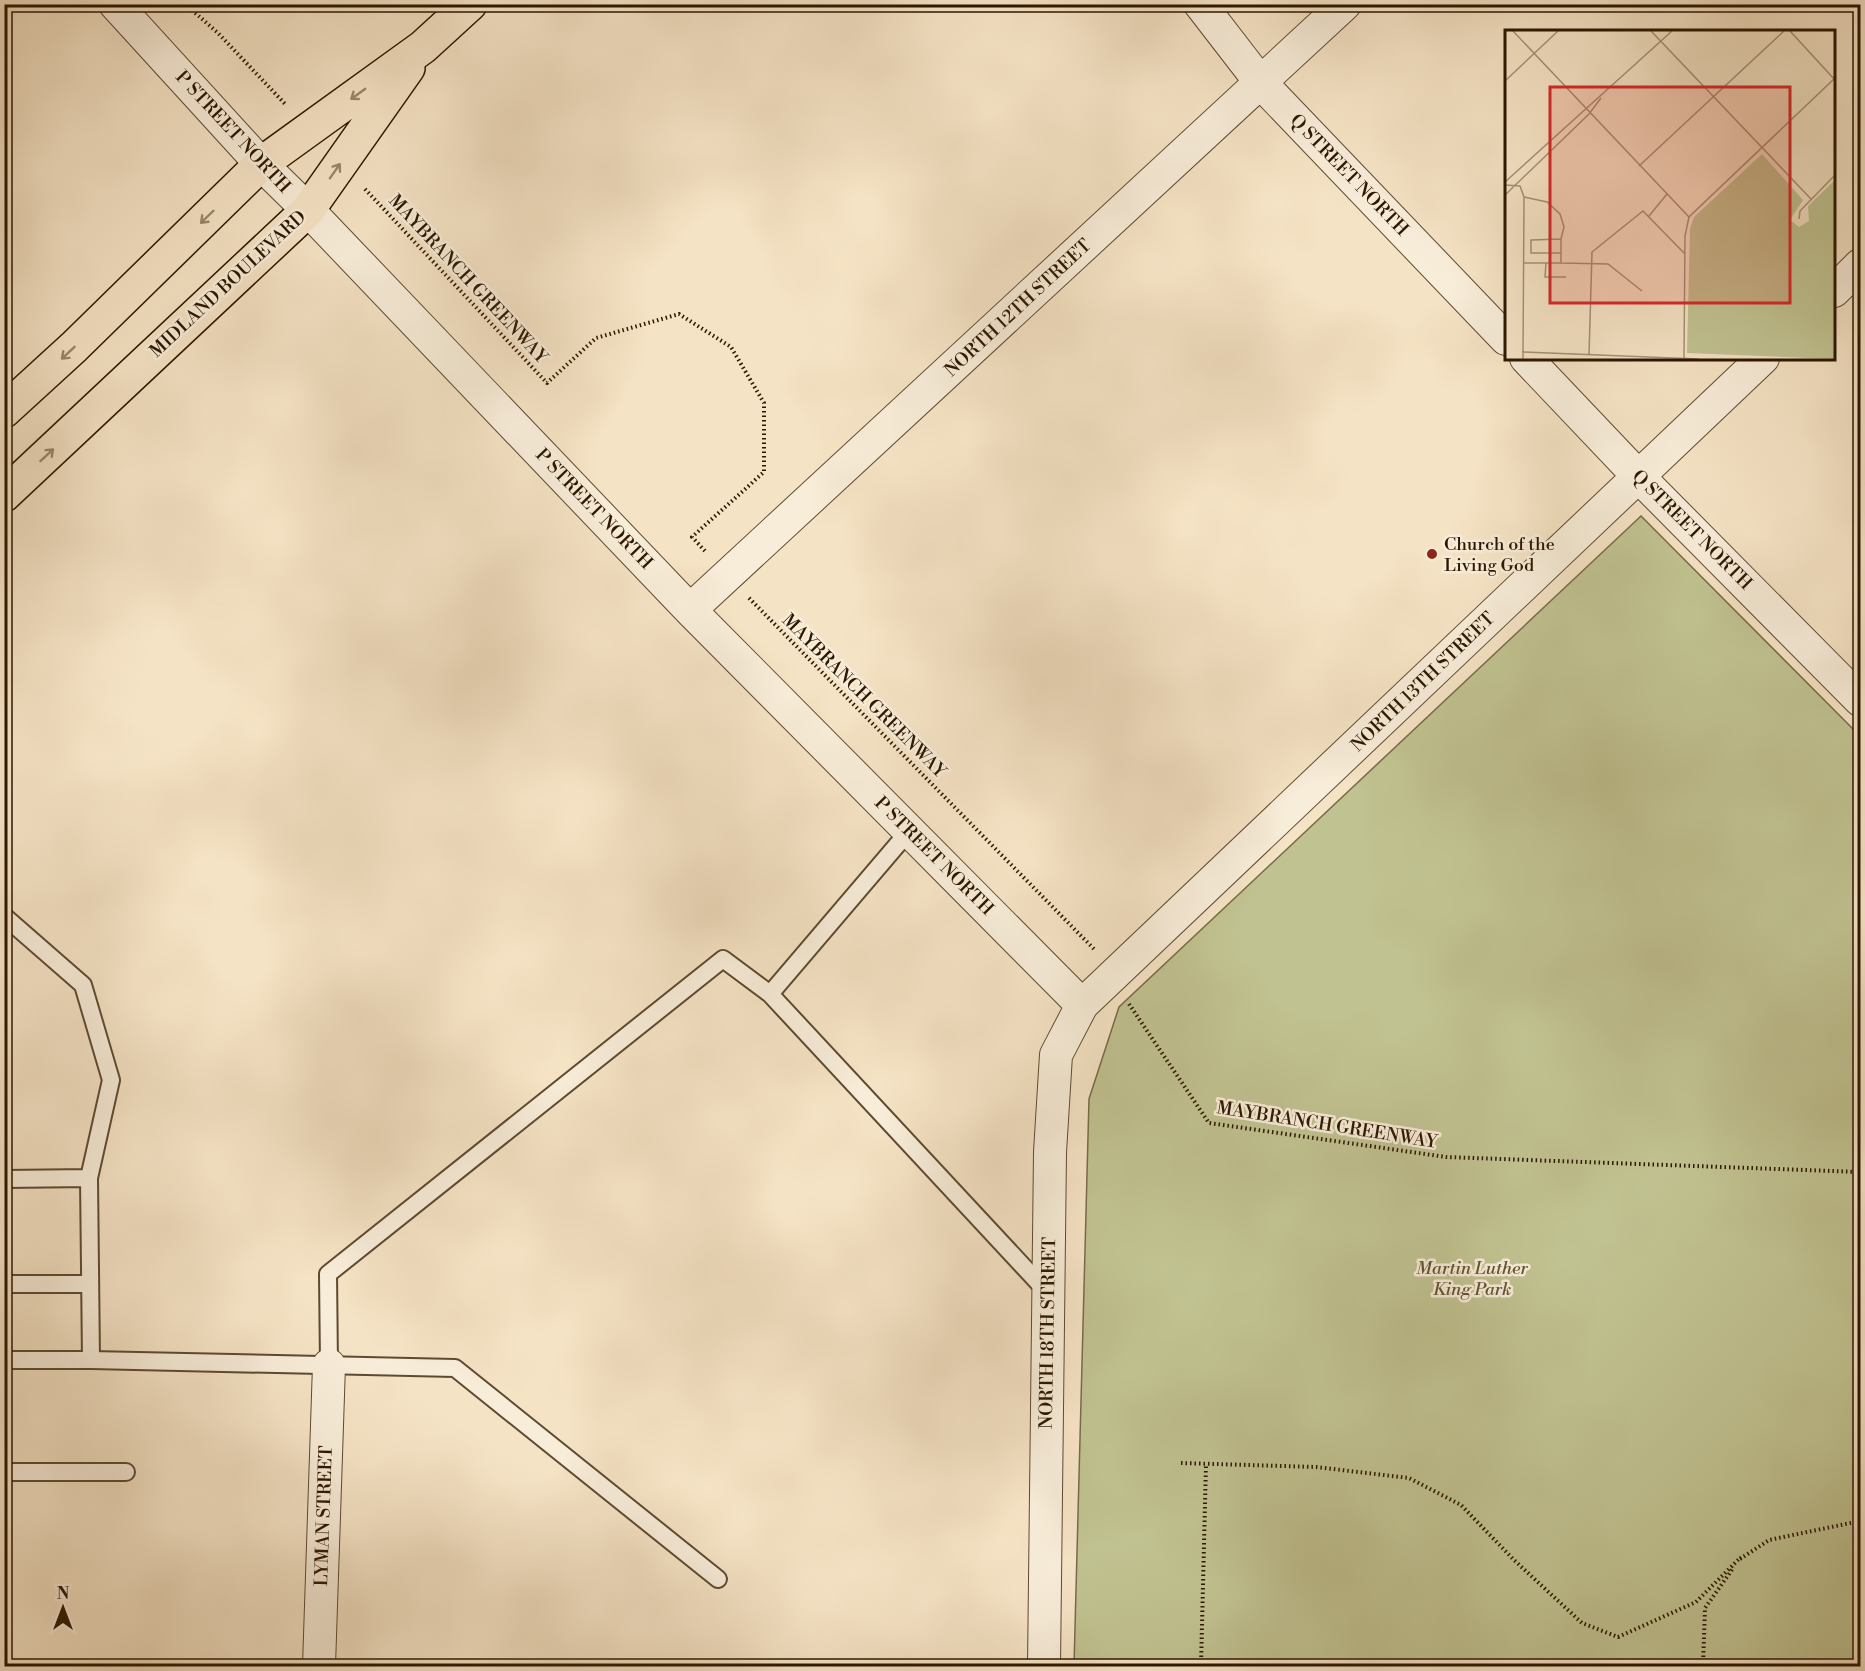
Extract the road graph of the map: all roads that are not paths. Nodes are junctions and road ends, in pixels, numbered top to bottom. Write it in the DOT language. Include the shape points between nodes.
graph roads {
  1 [pos="115,4"];
  2 [pos="470,4"];
  3 [pos="1200,4"];
  4 [pos="1346,4"];
  5 [pos="423,47"];
  6 [pos="1261,83"];
  7 [pos="261,164"];
  8 [pos="308,210"];
  9 [pos="1860,265"];
  10 [pos="1835,289"];
  11 [pos="1505,338"];
  12 [pos="1528,360"];
  13 [pos="1760,360"];
  14 [pos="4,411"];
  15 [pos="1639,477"];
  16 [pos="4,495"];
  17 [pos="690,610"];
  18 [pos="1860,700"];
  19 [pos="909,831"];
  20 [pos="4,916"];
  21 [pos="770,994"];
  22 [pos="1082,1005"];
  23 [pos="89,1178"];
  24 [pos="4,1179"];
  25 [pos="4,1284"];
  26 [pos="90,1284"];
  27 [pos="1049,1294"];
  28 [pos="4,1360"];
  29 [pos="91,1360"];
  30 [pos="329,1365"];
  31 [pos="4,1472"];
  32 [pos="126,1472"];
  33 [pos="718,1580"];
  34 [pos="319,1666"];
  35 [pos="1044,1666"];
  1 -- 7 [label="street, P STREET NORTH"];
  2 -- 5 [label="main road, MIDLAND BOULEVARD"];
  3 -- 6 [label="street, Q STREET NORTH"];
  4 -- 6 [label="street, NORTH 12TH STREET"];
  5 -- 7 [label="main road, MIDLAND BOULEVARD, one-way"];
  8 -- 5 [label="main road, MIDLAND BOULEVARD, one-way"];
  6 -- 11 [label="street, Q STREET NORTH"];
  6 -- 17 [label="street, NORTH 12TH STREET"];
  7 -- 8 [label="street, P STREET NORTH"];
  7 -- 14 [label="main road, MIDLAND BOULEVARD, one-way"];
  16 -- 8 [label="main road, MIDLAND BOULEVARD, one-way"];
  8 -- 17 [label="street, P STREET NORTH"];
  9 -- 10 [label="street"];
  12 -- 15 [label="street, Q STREET NORTH"];
  13 -- 15 [label="street, NORTH 13TH STREET"];
  15 -- 18 [label="street, Q STREET NORTH"];
  15 -- 22 [label="street, NORTH 13TH STREET"];
  17 -- 19 [label="street, P STREET NORTH"];
  19 -- 21 [label="lane"];
  19 -- 22 [label="street, P STREET NORTH"];
  20 -- 23 [label="lane" via="83,985 111,1080"];
  21 -- 27 [label="lane"];
  21 -- 30 [label="lane" via="723,959 328,1274"];
  22 -- 27 [label="street, NORTH 18TH STREET" via="1056,1055 1050,1152"];
  23 -- 24 [label="lane"];
  23 -- 26 [label="lane"];
  25 -- 26 [label="lane"];
  26 -- 29 [label="lane"];
  27 -- 35 [label="street, NORTH 18TH STREET"];
  28 -- 29 [label="lane"];
  29 -- 30 [label="lane"];
  30 -- 33 [label="lane" via="455,1368"];
  30 -- 34 [label="street, LYMAN STREET"];
  31 -- 32 [label="lane"];
}
